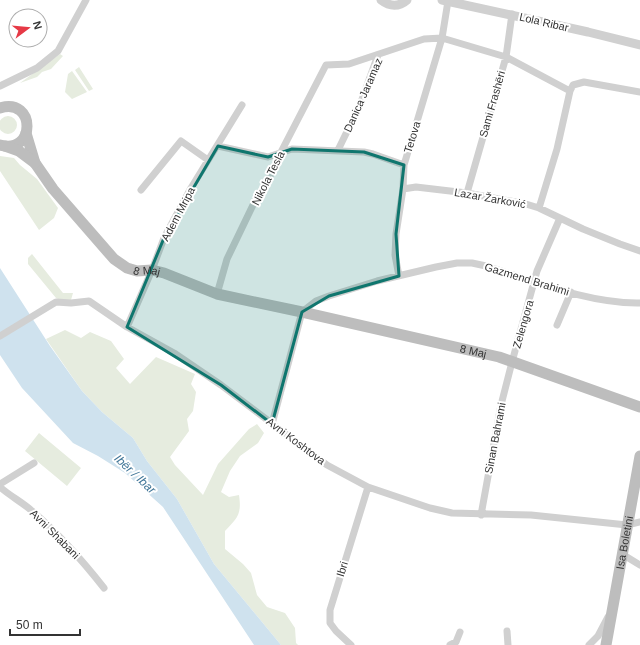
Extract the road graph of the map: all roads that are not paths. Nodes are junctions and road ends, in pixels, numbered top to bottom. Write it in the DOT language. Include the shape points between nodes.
graph roads {
  1 [pos="86,0"];
  2 [pos="381,0"];
  3 [pos="407,0"];
  4 [pos="446,0"];
  5 [pos="512,14"];
  6 [pos="442,38"];
  7 [pos="640,45"];
  8 [pos="378,55"];
  9 [pos="506,57"];
  10 [pos="0,86"];
  11 [pos="570,91"];
  12 [pos="640,92"];
  13 [pos="0,98"];
  14 [pos="242,105"];
  15 [pos="5,107"];
  16 [pos="26,133"];
  17 [pos="2,145"];
  18 [pos="218,146"];
  19 [pos="338,150"];
  20 [pos="281,152"];
  21 [pos="208,160"];
  22 [pos="35,163"];
  23 [pos="404,166"];
  24 [pos="403,189"];
  25 [pos="141,190"];
  26 [pos="467,193"];
  27 [pos="539,208"];
  28 [pos="560,218"];
  29 [pos="640,251"];
  30 [pos="152,270"];
  31 [pos="399,276"];
  32 [pos="535,281"];
  33 [pos="571,292"];
  34 [pos="217,294"];
  35 [pos="640,303"];
  36 [pos="302,312"];
  37 [pos="557,325"];
  38 [pos="127,327"];
  39 [pos="0,336"];
  40 [pos="512,362"];
  41 [pos="640,407"];
  42 [pos="272,424"];
  43 [pos="640,456"];
  44 [pos="34,463"];
  45 [pos="0,486"];
  46 [pos="368,487"];
  47 [pos="481,515"];
  48 [pos="640,522"];
  49 [pos="627,524"];
  50 [pos="622,554"];
  51 [pos="640,564"];
  52 [pos="104,588"];
  53 [pos="612,606"];
  54 [pos="507,631"];
  55 [pos="460,632"];
  56 [pos="351,645"];
  57 [pos="450,645"];
  58 [pos="508,645"];
  59 [pos="589,645"];
  60 [pos="606,645"];
  1 -- 10 [label="street" via="58,52 37,68"];
  2 -- 3 [label="street" via="393,6"];
  4 -- 5 [label="street, Lola Ribar"];
  4 -- 6 [label="street, Tetova"];
  5 -- 7 [label="street, Lola Ribar"];
  5 -- 9 [label="street, Sami Frashëri"];
  6 -- 8 [label="street, Danica Jaramaz" via="424,39"];
  6 -- 9 [label="street"];
  6 -- 23 [label="street, Tetova"];
  8 -- 19 [label="street, Danica Jaramaz" via="362,99"];
  8 -- 20 [label="street, Nikola Tesla" via="349,64 326,65"];
  9 -- 11 [label="street"];
  9 -- 26 [label="street, Sami Frashëri"];
  11 -- 12 [label="street" via="574,84 584,82"];
  11 -- 27 [label="street" via="557,149"];
  13 -- 15 [label="main road"];
  14 -- 18 [label="street, Adem Mripa"];
  15 -- 16 [label="main road, 8 Maj" via="15,108 24,114 28,124"];
  16 -- 17 [label="main road" via="18,143 11,146"];
  16 -- 22 [label="main road, 8 Maj"];
  17 -- 22 [label="main road, 8 Maj" via="19,151"];
  18 -- 20 [label="street" via="268,156"];
  18 -- 21 [label="street, Adem Mripa"];
  19 -- 20 [label="street" via="292,149"];
  19 -- 23 [label="street" via="373,154"];
  20 -- 34 [label="street, Nikola Tesla" via="226,259"];
  21 -- 25 [label="street" via="181,141"];
  21 -- 30 [label="street, Adem Mripa" via="164,238"];
  22 -- 30 [label="main road, 8 Maj" via="114,259 137,271"];
  23 -- 24 [label="street, Tetova"];
  24 -- 26 [label="street, Lazar Žarković" via="416,187"];
  24 -- 31 [label="street, Tetova" via="395,255"];
  26 -- 27 [label="street, Lazar Žarković"];
  27 -- 28 [label="street, Lazar Žarković"];
  28 -- 29 [label="street, Lazar Žarković"];
  28 -- 32 [label="street, Zelengora"];
  30 -- 34 [label="main road, 8 Maj"];
  30 -- 38 [label="street, Adem Mripa"];
  31 -- 32 [label="street, Gazmend Brahimi" via="436,266 472,263"];
  31 -- 36 [label="street, Gazmend Brahimi" via="329,296 316,301"];
  32 -- 33 [label="street, Gazmend Brahimi"];
  32 -- 40 [label="street, Zelengora"];
  33 -- 35 [label="street, Gazmend Brahimi" via="602,300"];
  33 -- 37 [label="street"];
  34 -- 36 [label="main road, 8 Maj"];
  36 -- 40 [label="main road, 8 Maj"];
  36 -- 42 [label="street"];
  38 -- 39 [label="street, Avni Koshtova" via="89,301 56,302"];
  38 -- 42 [label="street, Avni Koshtova" via="174,353"];
  40 -- 41 [label="main road, 8 Maj"];
  40 -- 47 [label="street, Sinan Bahrami" via="501,405"];
  42 -- 46 [label="street, Avni Koshtova" via="327,465"];
  43 -- 49 [label="main road, Isa Boletini"];
  44 -- 45 [label="street, Avni Shabani"];
  45 -- 52 [label="street, Avni Shabani" via="34,512 83,561"];
  46 -- 47 [label="street, Avni Koshtova" via="430,508"];
  46 -- 56 [label="street, Ibri" via="330,610 330,623"];
  47 -- 49 [label="street, Avni Koshtova" via="531,515"];
  48 -- 49 [label="street, Avni Koshtova"];
  49 -- 50 [label="main road, Isa Boletini"];
  50 -- 51 [label="street"];
  50 -- 53 [label="main road, Isa Boletini"];
  53 -- 59 [label="street" via="600,633"];
  53 -- 60 [label="main road, Isa Boletini"];
  54 -- 58 [label="street"];
  55 -- 57 [label="street" via="456,642"];
}
